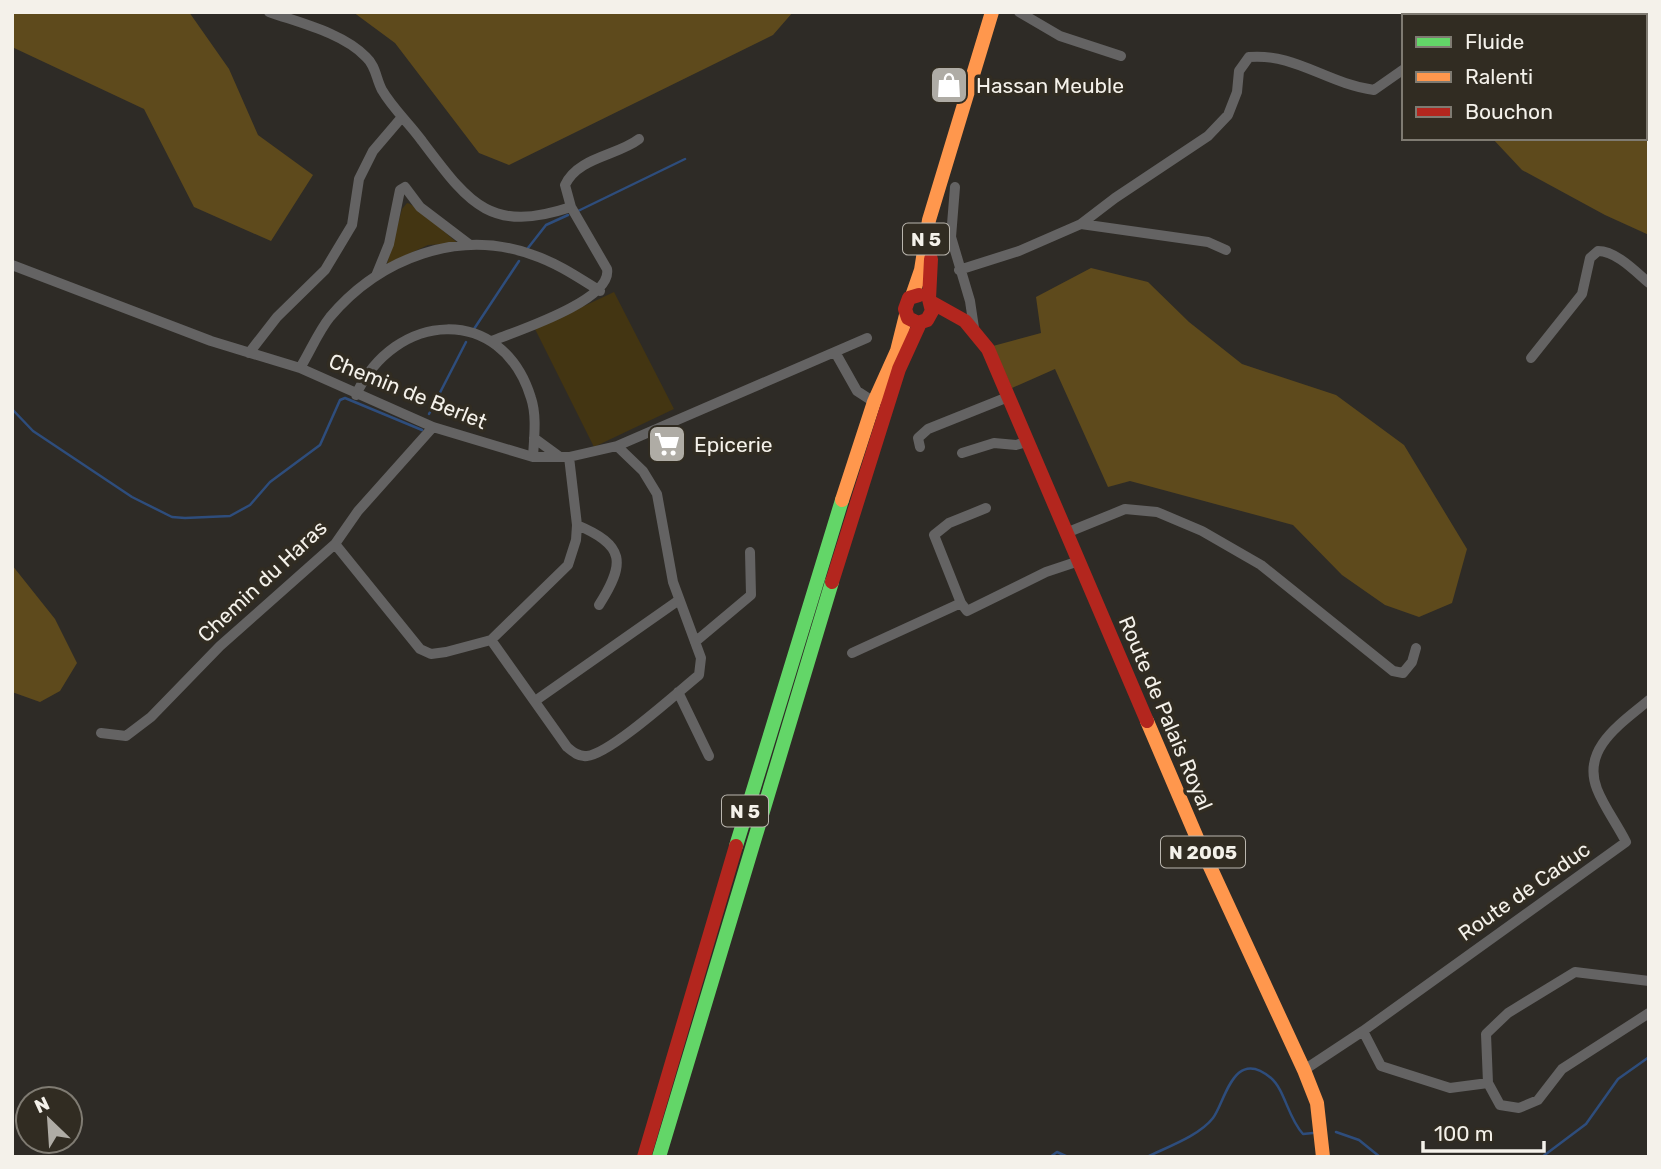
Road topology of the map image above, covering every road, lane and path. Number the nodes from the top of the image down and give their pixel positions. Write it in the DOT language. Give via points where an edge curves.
graph roads {
  1 [pos="269,12"];
  2 [pos="992,12"];
  3 [pos="1019,12"];
  4 [pos="1121,56"];
  5 [pos="1402,70"];
  6 [pos="402,117"];
  7 [pos="639,139"];
  8 [pos="948,184"];
  9 [pos="571,207"];
  10 [pos="1081,224"];
  11 [pos="470,245"];
  12 [pos="1226,250"];
  13 [pos="12,265"];
  14 [pos="959,270"];
  15 [pos="376,277"];
  16 [pos="1649,283"];
  17 [pos="600,291"];
  18 [pos="912,296"];
  19 [pos="930,300"];
  20 [pos="906,315"];
  21 [pos="925,320"];
  22 [pos="974,328"];
  23 [pos="867,338"];
  24 [pos="492,341"];
  25 [pos="835,352"];
  26 [pos="249,353"];
  27 [pos="1531,359"];
  28 [pos="300,368"];
  29 [pos="898,373"];
  30 [pos="356,395"];
  31 [pos="1008,397"];
  32 [pos="874,402"];
  33 [pos="433,427"];
  34 [pos="534,438"];
  35 [pos="1027,442"];
  36 [pos="617,446"];
  37 [pos="920,447"];
  38 [pos="962,453"];
  39 [pos="533,457"];
  40 [pos="564,457"];
  41 [pos="986,508"];
  42 [pos="577,525"];
  43 [pos="1066,533"];
  44 [pos="335,544"];
  45 [pos="750,552"];
  46 [pos="1079,561"];
  47 [pos="679,600"];
  48 [pos="599,605"];
  49 [pos="964,607"];
  50 [pos="491,640"];
  51 [pos="695,642"];
  52 [pos="1416,648"];
  53 [pos="852,653"];
  54 [pos="678,692"];
  55 [pos="535,701"];
  56 [pos="1649,701"];
  57 [pos="101,733"];
  58 [pos="709,756"];
  59 [pos="1649,981"];
  60 [pos="1649,1013"];
  61 [pos="1363,1031"];
  62 [pos="1304,1070"];
  63 [pos="1488,1083"];
  64 [pos="644,1157"];
  65 [pos="659,1157"];
  66 [pos="1323,1157"];
  1 -- 6 [label="street" via="357,49 373,65 382,90"];
  2 -- 8 [label="main road, N 5"];
  3 -- 4 [label="street" via="1059,36"];
  5 -- 10 [label="street" via="1374,90 1347,86 1272,55 1249,57 1239,71 1228,115 1208,136"];
  6 -- 9 [label="street" via="457,188 478,204 518,219 539,218"];
  6 -- 26 [label="street" via="373,151 359,179 352,225 325,270 277,317"];
  7 -- 9 [label="street" via="572,175 565,185"];
  8 -- 14 [label="street" via="951,237"];
  8 -- 18 [label="main road, N 5" via="929,220"];
  8 -- 19 [label="main road, N 5" via="929,272"];
  9 -- 17 [label="street" via="607,269"];
  10 -- 12 [label="street" via="1208,242"];
  10 -- 14 [label="street"];
  11 -- 15 [label="street" via="420,253"];
  11 -- 15 [label="street" via="421,207 405,187 400,190 393,232"];
  11 -- 17 [label="street" via="534,255"];
  13 -- 26 [label="street, Chemin de Berlet"];
  14 -- 22 [label="street"];
  15 -- 28 [label="street" via="329,319"];
  16 -- 27 [label="street" via="1630,266 1598,251 1590,258 1582,295"];
  17 -- 24 [label="street"];
  18 -- 19 [label="main road"];
  18 -- 20 [label="main road, N 5" via="905,305"];
  19 -- 21 [label="main road, N 5"];
  19 -- 22 [label="main road, Route de Palais Royal / N 2005"];
  20 -- 21 [label="main road" via="912,321"];
  20 -- 32 [label="main road, N 5" via="897,351"];
  21 -- 22 [label="main road" via="954,319"];
  21 -- 29 [label="main road, N 5"];
  22 -- 31 [label="main road, Route de Palais Royal / N 2005"];
  23 -- 25 [label="street, Chemin de Berlet"];
  24 -- 30 [label="street" via="455,328 421,332 376,362"];
  24 -- 34 [label="street" via="527,385 535,416"];
  25 -- 32 [label="street" via="857,391"];
  25 -- 36 [label="street, Chemin de Berlet"];
  26 -- 28 [label="street, Chemin de Berlet"];
  28 -- 30 [label="street, Chemin de Berlet"];
  29 -- 32 [label="main road" via="884,400"];
  29 -- 65 [label="main road, N 5"];
  30 -- 33 [label="street, Chemin de Berlet"];
  31 -- 35 [label="main road, Route de Palais Royal / N 2005"];
  31 -- 37 [label="street" via="928,429 918,438"];
  32 -- 64 [label="main road, N 5" via="800,629"];
  33 -- 39 [label="street, Chemin de Berlet"];
  33 -- 44 [label="street, Chemin du Haras" via="358,511"];
  34 -- 39 [label="street"];
  34 -- 40 [label="street"];
  35 -- 38 [label="street" via="994,443"];
  35 -- 43 [label="main road, Route de Palais Royal / N 2005"];
  36 -- 40 [label="street, Chemin de Berlet"];
  36 -- 47 [label="street" via="643,471 657,494"];
  39 -- 40 [label="street, Chemin de Berlet"];
  40 -- 42 [label="street"];
  41 -- 49 [label="street" via="949,523 934,535"];
  42 -- 48 [label="street" via="602,536 617,561 616,579"];
  42 -- 50 [label="street" via="568,565"];
  43 -- 46 [label="main road, Route de Palais Royal / N 2005"];
  43 -- 52 [label="street" via="1125,509 1157,512 1223,541 1261,565 1393,671 1408,670"];
  44 -- 50 [label="street" via="420,649 431,654"];
  44 -- 57 [label="street, Chemin du Haras" via="220,646 151,717 126,736"];
  45 -- 51 [label="street" via="751,595"];
  46 -- 49 [label="street"];
  46 -- 62 [label="main road, Route de Palais Royal / N 2005" via="1200,845"];
  47 -- 51 [label="street"];
  47 -- 55 [label="street"];
  49 -- 53 [label="street"];
  50 -- 55 [label="street"];
  51 -- 54 [label="street" via="701,658 699,675"];
  54 -- 55 [label="street" via="621,738 590,756 567,747"];
  54 -- 58 [label="street"];
  56 -- 61 [label="street, Route de Caduc" via="1607,735 1597,752 1597,788 1626,842"];
  59 -- 63 [label="street" via="1575,972 1508,1013 1486,1034"];
  60 -- 63 [label="street" via="1562,1069 1538,1100 1519,1108 1500,1105"];
  61 -- 62 [label="street, Route de Caduc"];
  61 -- 63 [label="street" via="1381,1066 1450,1088"];
  62 -- 66 [label="main road, Route de Palais Royal / N 2005" via="1317,1102"];
}
